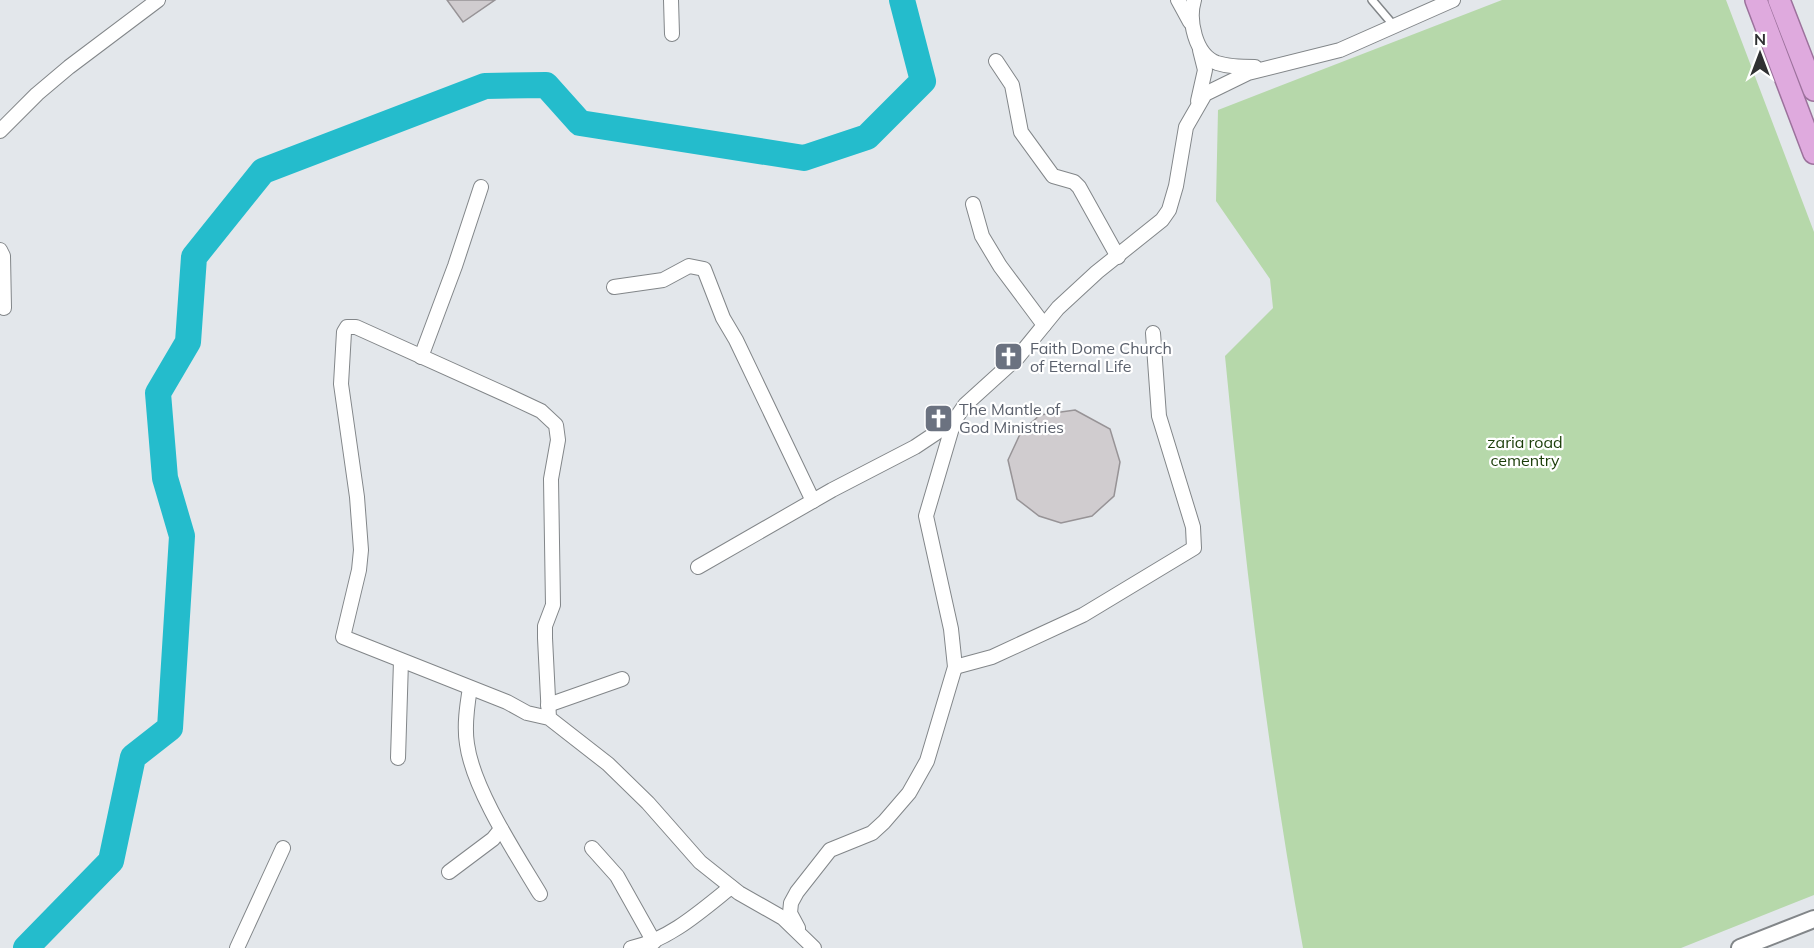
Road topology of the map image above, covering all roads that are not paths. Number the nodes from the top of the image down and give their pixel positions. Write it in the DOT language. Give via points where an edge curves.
graph roads {
  1 [pos="158,0"];
  2 [pos="671,0"];
  3 [pos="1178,0"];
  4 [pos="1194,0"];
  5 [pos="1371,0"];
  6 [pos="1453,0"];
  7 [pos="1756,0"];
  8 [pos="1779,0"];
  9 [pos="1191,23"];
  10 [pos="1395,27"];
  11 [pos="672,34"];
  12 [pos="1199,45"];
  13 [pos="996,61"];
  14 [pos="1272,67"];
  15 [pos="1814,90"];
  16 [pos="1192,112"];
  17 [pos="0,131"];
  18 [pos="1814,153"];
  19 [pos="481,187"];
  20 [pos="973,204"];
  21 [pos="0,250"];
  22 [pos="1118,257"];
  23 [pos="614,287"];
  24 [pos="4,308"];
  25 [pos="1044,325"];
  26 [pos="1154,333"];
  27 [pos="421,357"];
  28 [pos="954,421"];
  29 [pos="813,501"];
  30 [pos="698,567"];
  31 [pos="401,661"];
  32 [pos="955,667"];
  33 [pos="622,679"];
  34 [pos="470,688"];
  35 [pos="548,712"];
  36 [pos="398,758"];
  37 [pos="501,829"];
  38 [pos="282,848"];
  39 [pos="592,848"];
  40 [pos="449,872"];
  41 [pos="731,887"];
  42 [pos="540,894"];
  43 [pos="1814,919"];
  44 [pos="801,935"];
  45 [pos="654,942"];
  46 [pos="237,948"];
  47 [pos="631,948"];
  48 [pos="814,948"];
  49 [pos="1740,948"];
  1 -- 17 [label="street" via="69,67"];
  2 -- 11 [label="street"];
  3 -- 9 [label="street"];
  4 -- 9 [label="street"];
  5 -- 10 [label="lane"];
  6 -- 10 [label="street"];
  7 -- 18 [label="highway"];
  8 -- 15 [label="highway"];
  9 -- 12 [label="street"];
  10 -- 14 [label="street" via="1340,50"];
  12 -- 14 [label="street" via="1215,62"];
  12 -- 16 [label="street" via="1206,70 1202,93"];
  13 -- 22 [label="street" via="1012,85 1021,132 1053,176 1079,187"];
  14 -- 16 [label="street" via="1248,73 1205,94"];
  16 -- 22 [label="street" via="1169,210"];
  19 -- 27 [label="street"];
  20 -- 25 [label="street" via="982,236"];
  21 -- 24 [label="street"];
  22 -- 25 [label="street" via="1089,279"];
  23 -- 29 [label="street" via="663,280 689,266 704,269 723,318"];
  25 -- 28 [label="street"];
  26 -- 32 [label="street" via="1159,416 1193,527 1194,548 1083,615 992,657"];
  27 -- 31 [label="street" via="356,327 347,327 344,332 341,384 361,550 343,637"];
  27 -- 35 [label="street" via="541,411 556,425 558,440 551,479 553,605 544,638"];
  28 -- 29 [label="street" via="915,447"];
  28 -- 32 [label="street" via="926,516 951,629"];
  29 -- 30 [label="street"];
  31 -- 34 [label="street"];
  31 -- 36 [label="street"];
  32 -- 44 [label="street" via="927,761 909,793 872,833 830,850 797,892 790,912"];
  33 -- 35 [label="street"];
  34 -- 35 [label="street" via="527,713"];
  34 -- 37 [label="street" via="468,752"];
  35 -- 41 [label="street" via="648,802 700,862"];
  37 -- 40 [label="street"];
  37 -- 42 [label="street"];
  38 -- 46 [label="street"];
  39 -- 45 [label="street" via="617,876"];
  41 -- 44 [label="street" via="783,918"];
  41 -- 45 [label="street"];
  43 -- 49 [label="street"];
  44 -- 48 [label="street"];
  45 -- 47 [label="street"];
}
